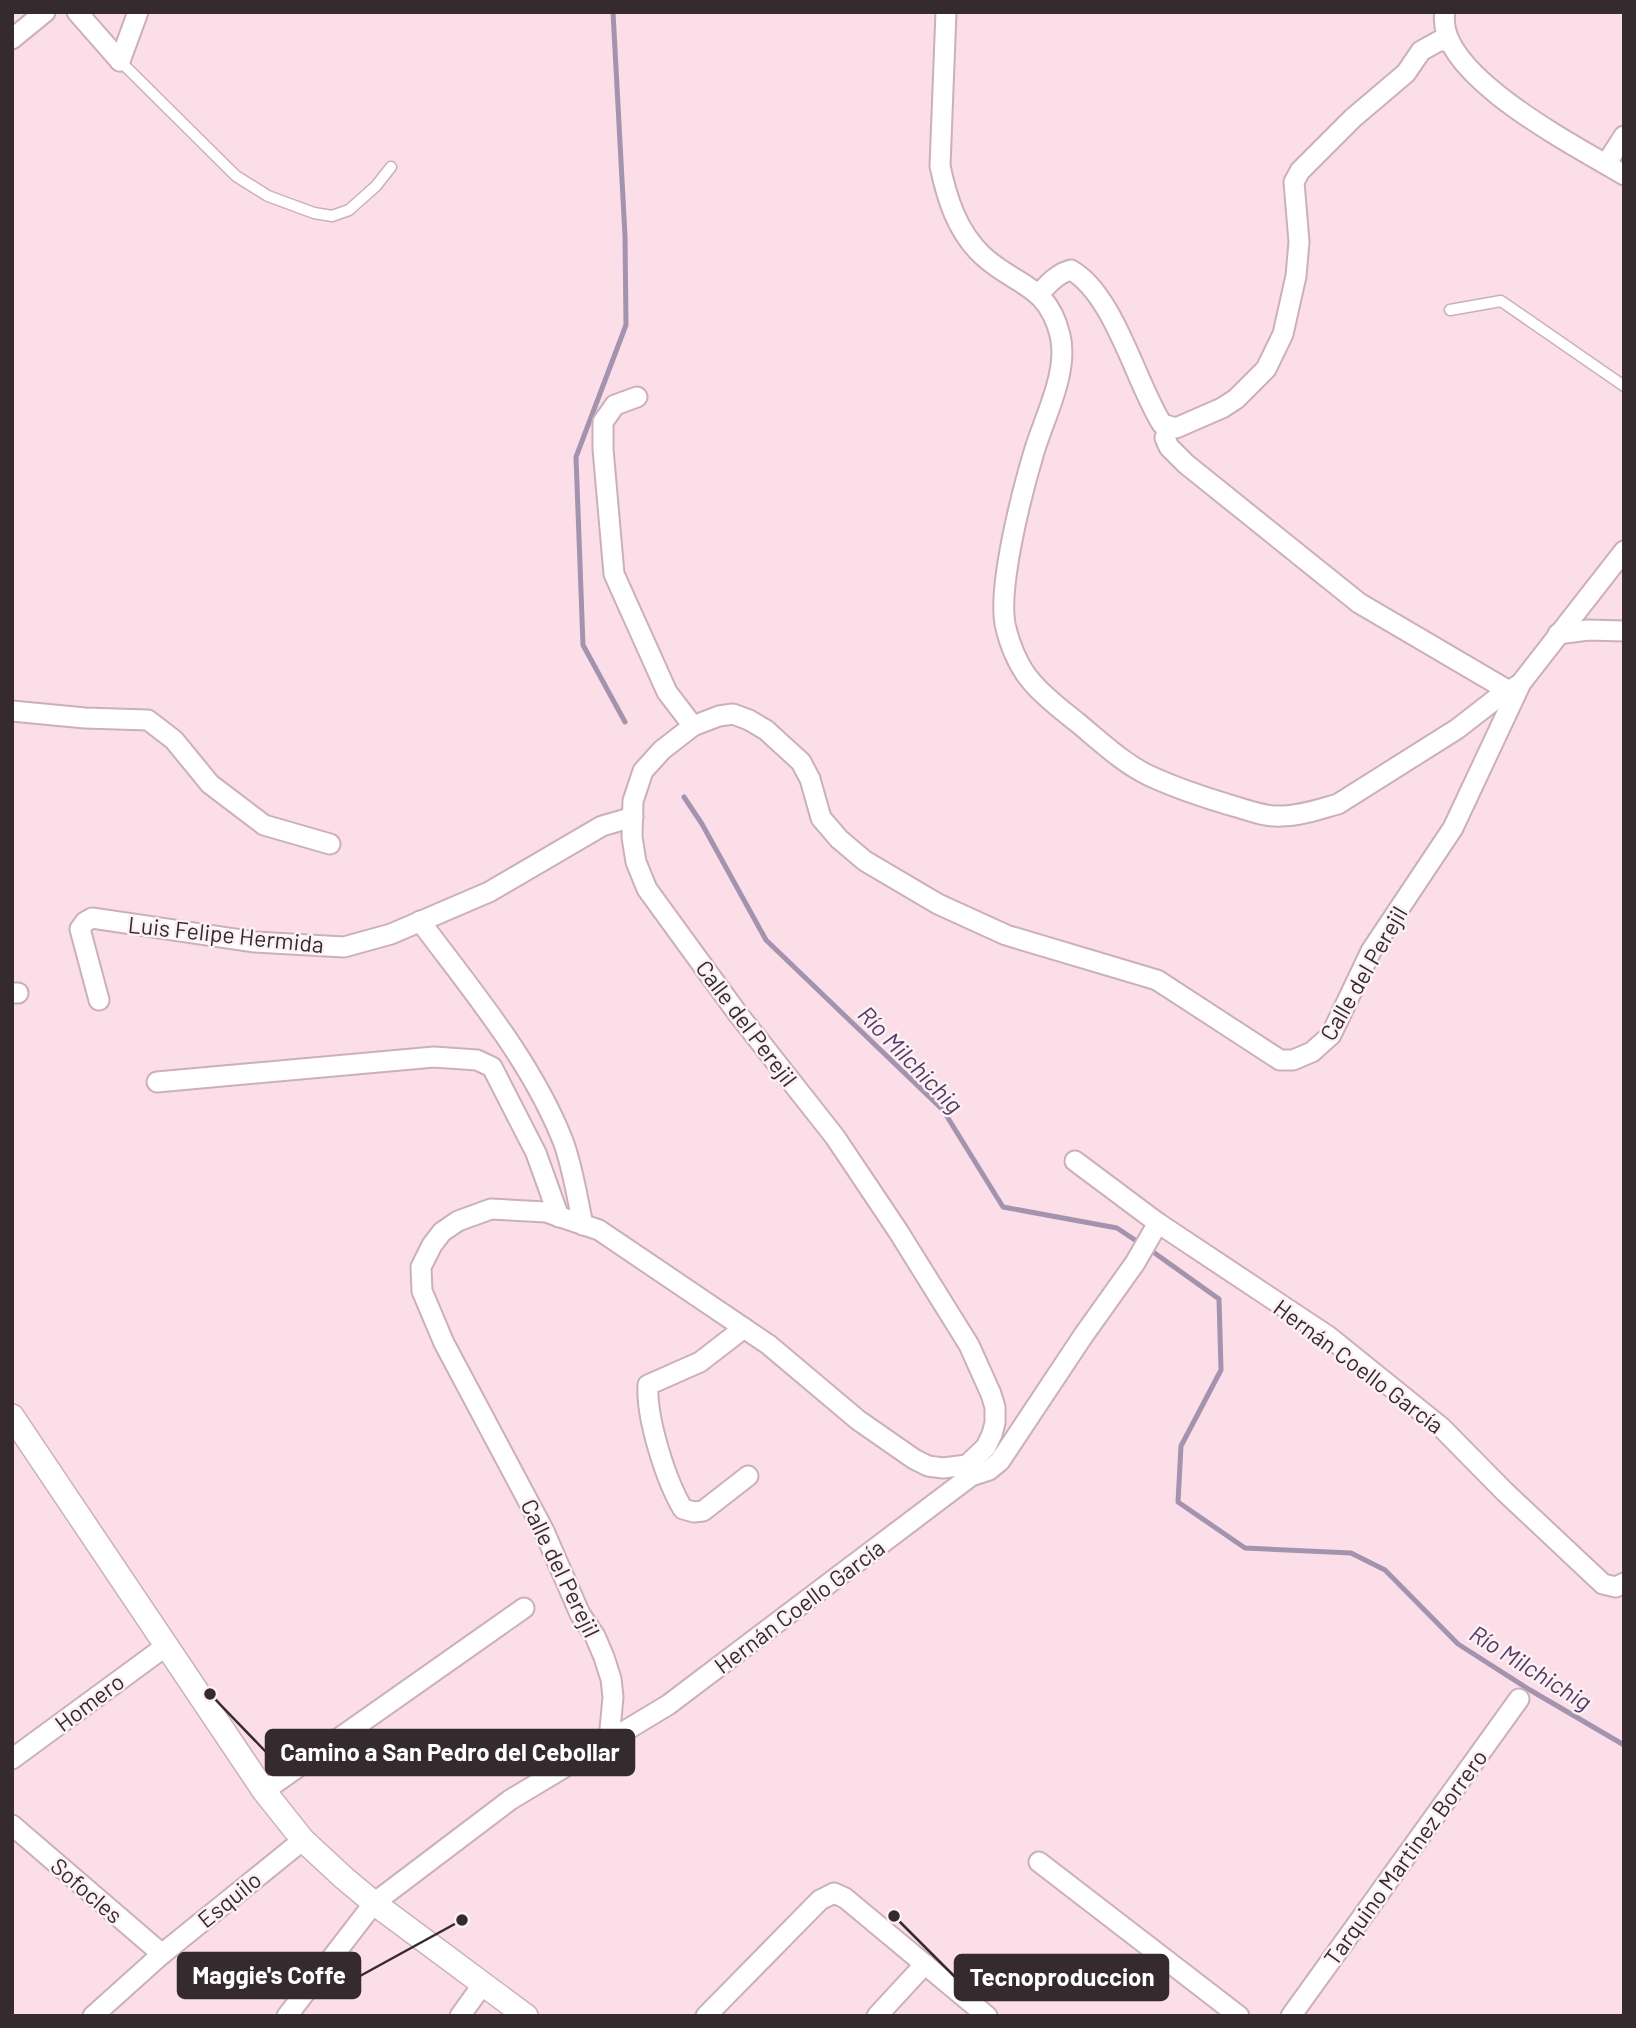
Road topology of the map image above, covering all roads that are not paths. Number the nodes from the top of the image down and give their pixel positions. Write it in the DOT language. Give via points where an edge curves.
graph roads {
  1 [pos="46,12"];
  2 [pos="77,12"];
  3 [pos="138,12"];
  4 [pos="946,12"];
  5 [pos="1444,12"];
  6 [pos="12,39"];
  7 [pos="1447,41"];
  8 [pos="120,61"];
  9 [pos="1624,136"];
  10 [pos="1606,164"];
  11 [pos="391,167"];
  12 [pos="1624,175"];
  13 [pos="1039,294"];
  14 [pos="1450,310"];
  15 [pos="1624,386"];
  16 [pos="637,397"];
  17 [pos="1168,428"];
  18 [pos="1624,551"];
  19 [pos="1624,631"];
  20 [pos="1559,634"];
  21 [pos="1515,687"];
  22 [pos="12,711"];
  23 [pos="693,726"];
  24 [pos="633,817"];
  25 [pos="330,844"];
  26 [pos="420,921"];
  27 [pos="99,1000"];
  28 [pos="157,1082"];
  29 [pos="1075,1161"];
  30 [pos="559,1217"];
  31 [pos="583,1225"];
  32 [pos="1153,1229"];
  33 [pos="744,1328"];
  34 [pos="12,1416"];
  35 [pos="969,1471"];
  36 [pos="748,1476"];
  37 [pos="1624,1583"];
  38 [pos="524,1608"];
  39 [pos="166,1646"];
  40 [pos="1519,1699"];
  41 [pos="609,1740"];
  42 [pos="12,1759"];
  43 [pos="264,1791"];
  44 [pos="12,1825"];
  45 [pos="303,1840"];
  46 [pos="1039,1862"];
  47 [pos="374,1903"];
  48 [pos="162,1954"];
  49 [pos="925,1964"];
  50 [pos="482,1984"];
  51 [pos="93,2016"];
  52 [pos="287,2016"];
  53 [pos="460,2016"];
  54 [pos="526,2016"];
  55 [pos="706,2016"];
  56 [pos="877,2016"];
  57 [pos="987,2016"];
  58 [pos="1239,2016"];
  59 [pos="1291,2016"];
  1 -- 6 [label="street"];
  2 -- 8 [label="street"];
  3 -- 8 [label="street"];
  4 -- 13 [label="street" via="940,166 946,190 958,224 970,241 1001,270"];
  5 -- 7 [label="street"];
  7 -- 10 [label="street" via="1467,68 1519,112"];
  7 -- 17 [label="street" via="1421,51 1406,73 1300,171 1294,182 1296,276 1283,334 1266,369 1227,405"];
  8 -- 11 [label="lane" via="236,176 268,196 332,216 349,210"];
  9 -- 10 [label="street"];
  10 -- 12 [label="street"];
  13 -- 17 [label="street" via="1071,270 1096,293 1150,404"];
  13 -- 21 [label="street" via="1052,309 1061,338 1060,376 1033,453 1017,521 1004,590 1005,623 1015,655 1030,680 1052,702 1138,771 1185,792 1280,816 1338,804"];
  14 -- 15 [label="lane" via="1501,301"];
  16 -- 23 [label="street" via="615,405 603,422 614,573 667,692"];
  17 -- 21 [label="street" via="1168,447 1186,464 1359,603"];
  18 -- 20 [label="street, Calle del Perejil"];
  19 -- 20 [label="street"];
  20 -- 21 [label="street, Calle del Perejil"];
  21 -- 23 [label="street, Calle del Perejil" via="1453,828 1371,951 1331,1035 1312,1052 1286,1061 1157,980 1006,935 938,904 866,861 839,838 821,818 801,762 766,730 733,714"];
  22 -- 25 [label="street" via="148,720 174,740 210,784 264,825"];
  23 -- 24 [label="street, Calle del Perejil" via="643,771"];
  24 -- 26 [label="street, Luis Felipe Hermida" via="602,825 489,892"];
  24 -- 35 [label="street, Calle del Perejil" via="636,862 647,889 835,1137 968,1345 995,1407 995,1423 986,1447"];
  26 -- 27 [label="street, Luis Felipe Hermida" via="344,947 255,942 92,918 80,929"];
  26 -- 31 [label="street" via="524,1063 563,1141"];
  28 -- 30 [label="street" via="433,1057 477,1060 492,1067 502,1084 536,1153"];
  29 -- 32 [label="street, Hernán Coello García"];
  30 -- 31 [label="street, Calle del Perejil"];
  30 -- 41 [label="street, Calle del Perejil" via="492,1209 458,1222 432,1245 421,1267 422,1291 604,1657 613,1697"];
  31 -- 33 [label="street, Calle del Perejil" via="599,1230"];
  32 -- 35 [label="street, Hernán Coello García" via="1135,1263 1000,1461 989,1470"];
  32 -- 37 [label="street, Hernán Coello García" via="1328,1336 1442,1428 1603,1584 1616,1587"];
  33 -- 35 [label="street, Calle del Perejil" via="914,1460"];
  33 -- 36 [label="street" via="700,1362 648,1385 647,1403 671,1490 683,1509 704,1511"];
  34 -- 39 [label="street"];
  35 -- 41 [label="street, Hernán Coello García" via="668,1705"];
  38 -- 43 [label="street"];
  39 -- 42 [label="street, Homero"];
  39 -- 43 [label="street"];
  40 -- 59 [label="street, Tarquino Martinez Borrero"];
  41 -- 47 [label="street, Hernán Coello García" via="510,1800"];
  43 -- 45 [label="street"];
  44 -- 48 [label="street, Sofocles"];
  45 -- 47 [label="street"];
  45 -- 48 [label="street, Esquilo"];
  46 -- 58 [label="street"];
  47 -- 50 [label="street"];
  47 -- 52 [label="street, Hernán Coello García"];
  48 -- 51 [label="street, Esquilo"];
  49 -- 55 [label="street" via="845,1898 834,1894 820,1900"];
  49 -- 56 [label="street"];
  49 -- 57 [label="street"];
  50 -- 53 [label="street"];
  50 -- 54 [label="street"];
}
